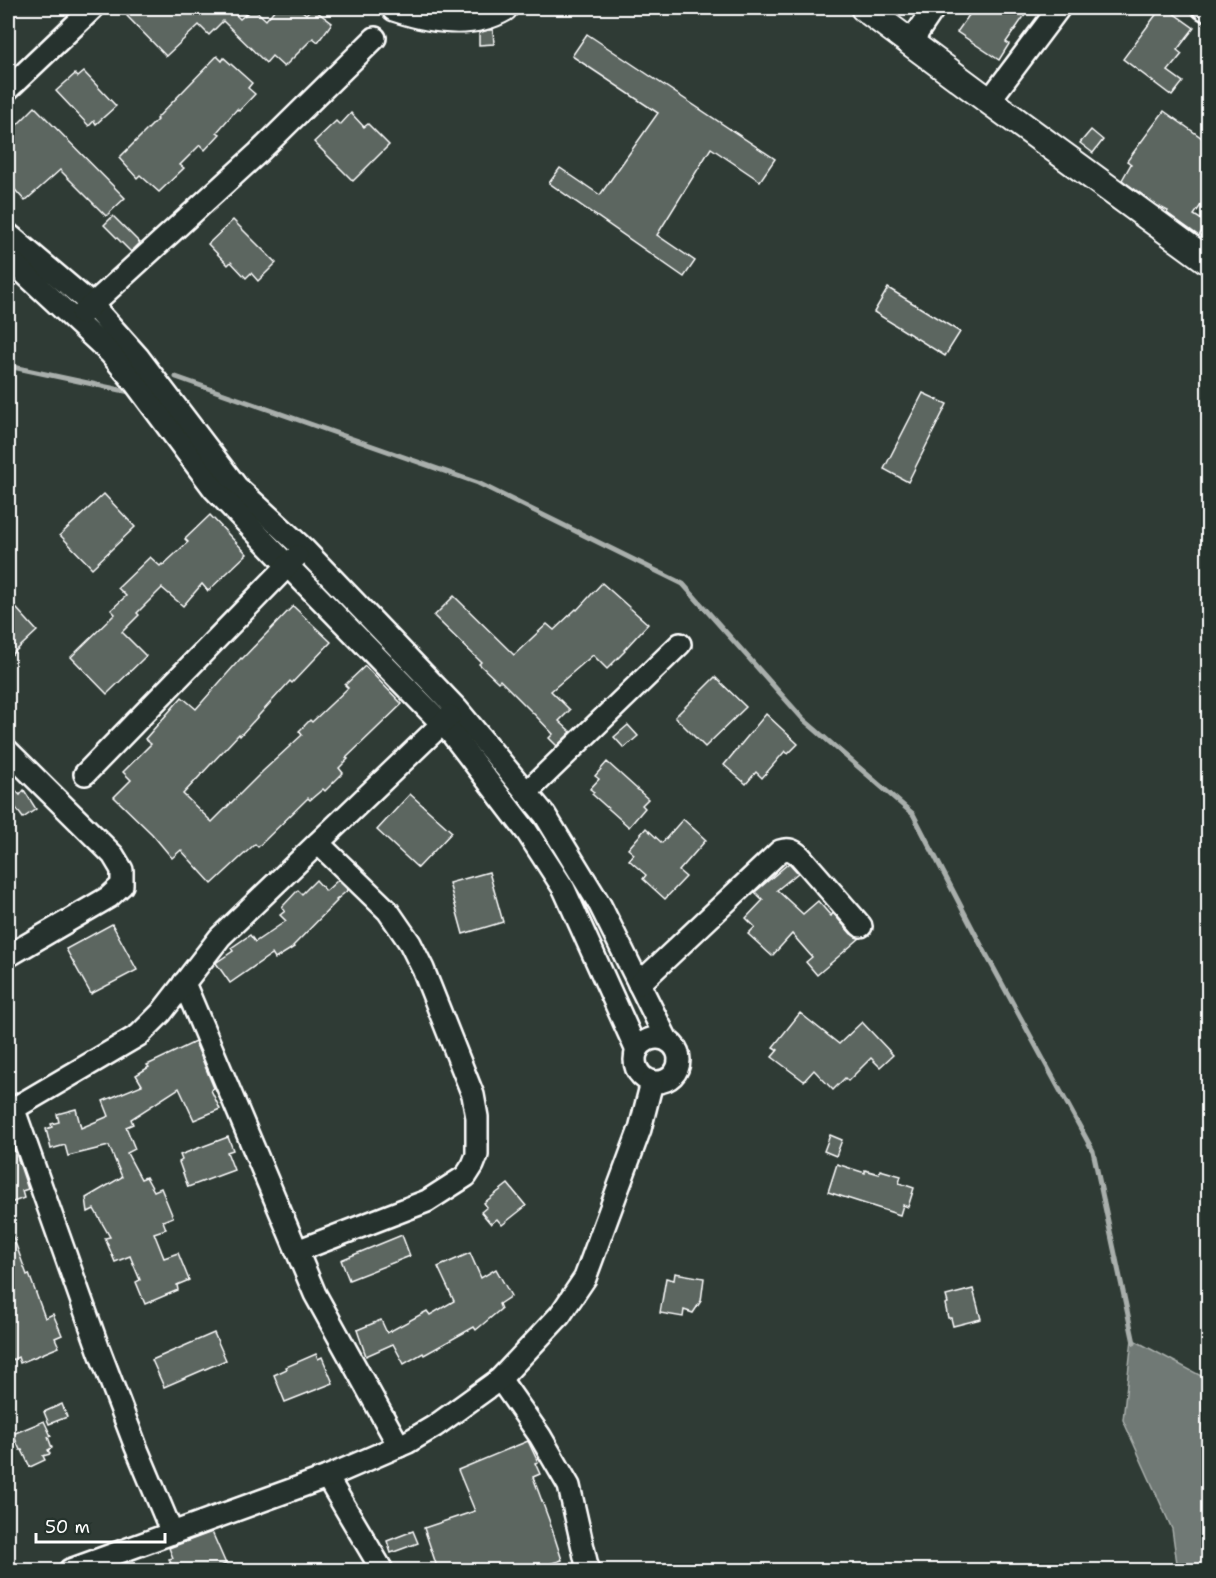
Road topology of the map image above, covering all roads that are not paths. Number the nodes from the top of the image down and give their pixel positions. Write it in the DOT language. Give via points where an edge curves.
graph roads {
  1 [pos="93,8"];
  2 [pos="395,8"];
  3 [pos="504,8"];
  4 [pos="864,8"];
  5 [pos="934,8"];
  6 [pos="1059,8"];
  7 [pos="1203,8"];
  8 [pos="1209,11"];
  9 [pos="375,38"];
  10 [pos="911,42"];
  11 [pos="8,90"];
  12 [pos="989,101"];
  13 [pos="8,234"];
  14 [pos="8,258"];
  15 [pos="1209,261"];
  16 [pos="92,305"];
  17 [pos="75,321"];
  18 [pos="304,549"];
  19 [pos="288,566"];
  20 [pos="680,644"];
  21 [pos="457,709"];
  22 [pos="442,724"];
  23 [pos="8,751"];
  24 [pos="85,774"];
  25 [pos="526,793"];
  26 [pos="318,843"];
  27 [pos="861,926"];
  28 [pos="8,956"];
  29 [pos="184,983"];
  30 [pos="639,984"];
  31 [pos="667,1040"];
  32 [pos="638,1051"];
  33 [pos="652,1082"];
  34 [pos="11,1111"];
  35 [pos="297,1251"];
  36 [pos="500,1379"];
  37 [pos="399,1446"];
  38 [pos="327,1477"];
  39 [pos="172,1533"];
  40 [pos="70,1570"];
  41 [pos="382,1570"];
  42 [pos="588,1570"];
  1 -- 11 [label="street"];
  2 -- 3 [label="street" via="436,18 461,19 481,17"];
  4 -- 10 [label="street"];
  5 -- 10 [label="street"];
  6 -- 12 [label="street"];
  7 -- 8 [label="street"];
  9 -- 16 [label="street" via="258,153"];
  10 -- 12 [label="street"];
  12 -- 15 [label="street"];
  13 -- 16 [label="street"];
  14 -- 17 [label="street"];
  16 -- 17 [label="street"];
  16 -- 18 [label="street" via="139,358 237,487"];
  17 -- 19 [label="street" via="110,353 214,489"];
  18 -- 19 [label="street"];
  18 -- 21 [label="street"];
  19 -- 22 [label="street"];
  19 -- 24 [label="street"];
  20 -- 25 [label="street"];
  21 -- 22 [label="street"];
  21 -- 25 [label="street"];
  22 -- 26 [label="street"];
  22 -- 32 [label="street" via="527,832 564,889"];
  23 -- 28 [label="street" via="112,855 122,870 122,885 109,897"];
  25 -- 30 [label="street" via="545,815 600,905"];
  26 -- 29 [label="street" via="220,938"];
  26 -- 35 [label="street" via="388,911 410,943 473,1095 477,1155 466,1176 427,1201"];
  27 -- 30 [label="street" via="800,856 787,849 780,851"];
  29 -- 34 [label="street" via="139,1035"];
  29 -- 35 [label="street"];
  30 -- 31 [label="street"];
  31 -- 32 [label="street" via="654,1038 643,1043"];
  31 -- 33 [label="street" via="676,1049 676,1072 669,1079"];
  32 -- 33 [label="street" via="635,1065 641,1076"];
  33 -- 36 [label="street" via="640,1129 585,1278 560,1314"];
  34 -- 39 [label="street"];
  35 -- 37 [label="street" via="315,1293"];
  36 -- 37 [label="street" via="435,1426"];
  36 -- 42 [label="street" via="569,1486"];
  37 -- 38 [label="street"];
  38 -- 39 [label="street"];
  38 -- 41 [label="street"];
  39 -- 40 [label="street"];
}
